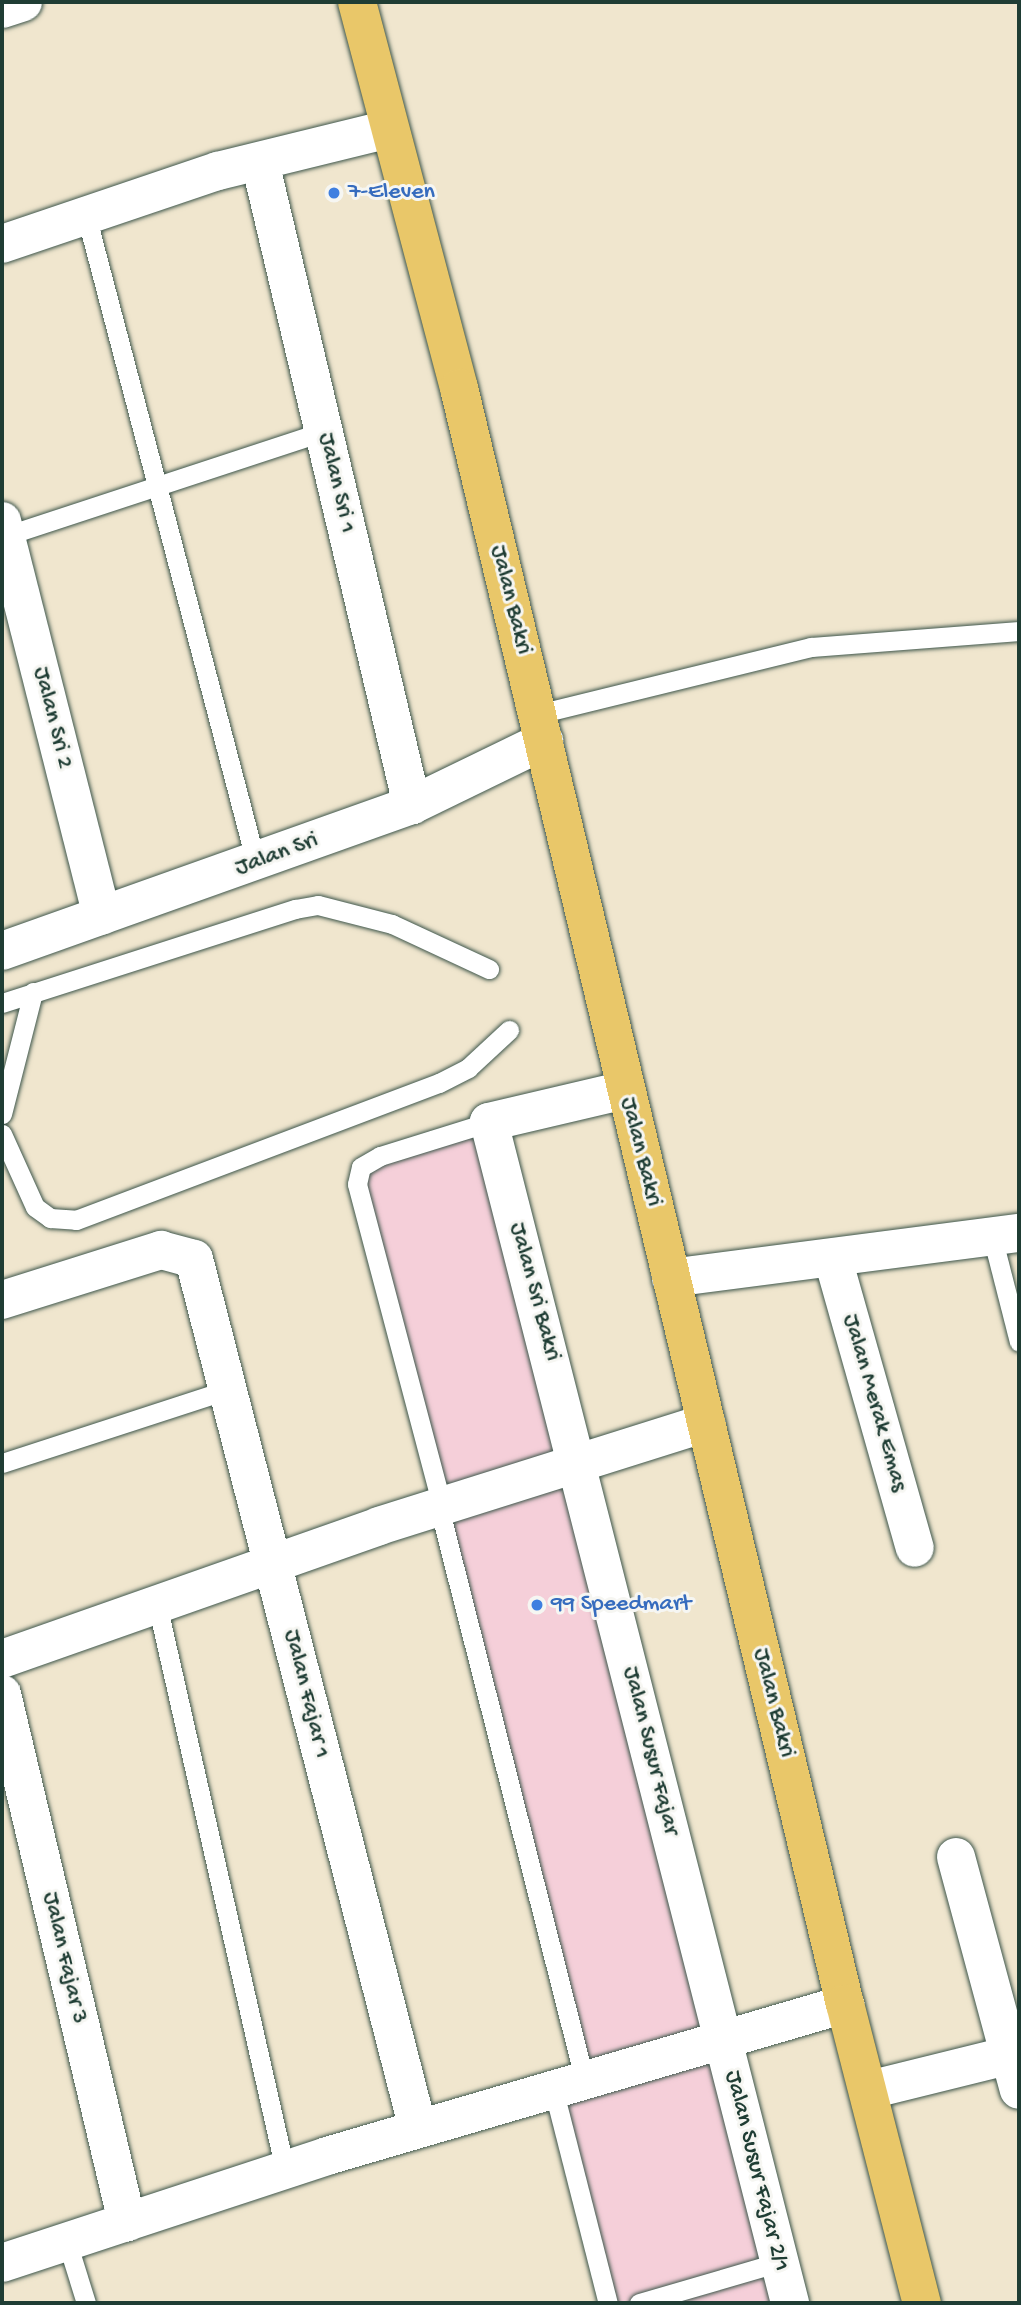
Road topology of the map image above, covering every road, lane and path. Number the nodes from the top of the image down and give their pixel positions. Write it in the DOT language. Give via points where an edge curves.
graph roads {
  1 [pos="23,2"];
  2 [pos="357,2"];
  3 [pos="2,9"];
  4 [pos="389,129"];
  5 [pos="260,162"];
  6 [pos="86,215"];
  7 [pos="2,243"];
  8 [pos="324,431"];
  9 [pos="154,487"];
  10 [pos="3,531"];
  11 [pos="1019,631"];
  12 [pos="541,727"];
  13 [pos="412,805"];
  14 [pos="256,863"];
  15 [pos="102,916"];
  16 [pos="2,951"];
  17 [pos="489,969"];
  18 [pos="33,992"];
  19 [pos="2,1003"];
  20 [pos="509,1030"];
  21 [pos="625,1090"];
  22 [pos="2,1114"];
  23 [pos="489,1122"];
  24 [pos="2,1134"];
  25 [pos="5,1157"];
  26 [pos="1006,1234"];
  27 [pos="833,1259"];
  28 [pos="671,1278"];
  29 [pos="2,1300"];
  30 [pos="1019,1342"];
  31 [pos="227,1390"];
  32 [pos="706,1423"];
  33 [pos="2,1462"];
  34 [pos="578,1463"];
  35 [pos="441,1507"];
  36 [pos="915,1548"];
  37 [pos="272,1564"];
  38 [pos="157,1604"];
  39 [pos="2,1659"];
  40 [pos="2,1694"];
  41 [pos="956,1857"];
  42 [pos="845,2004"];
  43 [pos="722,2038"];
  44 [pos="1016,2066"];
  45 [pos="568,2083"];
  46 [pos="869,2090"];
  47 [pos="418,2129"];
  48 [pos="285,2170"];
  49 [pos="127,2222"];
  50 [pos="67,2242"];
  51 [pos="4,2255"];
  52 [pos="780,2262"];
  53 [pos="86,2303"];
  54 [pos="608,2303"];
  55 [pos="639,2303"];
  56 [pos="790,2303"];
  57 [pos="922,2303"];
  1 -- 3 [label="street"];
  2 -- 4 [label="main road, Jalan Bakri"];
  4 -- 5 [label="street"];
  4 -- 12 [label="main road, Jalan Bakri" via="459,388"];
  5 -- 6 [label="street"];
  5 -- 8 [label="street, Jalan Sri 1"];
  6 -- 7 [label="street"];
  6 -- 9 [label="lane"];
  8 -- 9 [label="lane"];
  8 -- 13 [label="street, Jalan Sri 1"];
  9 -- 10 [label="lane"];
  9 -- 14 [label="lane"];
  10 -- 15 [label="street, Jalan Sri 2"];
  11 -- 12 [label="lane" via="811,647"];
  12 -- 13 [label="street, Jalan Sri"];
  12 -- 21 [label="main road, Jalan Bakri"];
  13 -- 14 [label="street, Jalan Sri"];
  14 -- 15 [label="street, Jalan Sri"];
  15 -- 16 [label="street, Jalan Sri"];
  17 -- 18 [label="lane" via="392,924 318,905"];
  18 -- 19 [label="lane"];
  18 -- 22 [label="lane"];
  20 -- 25 [label="lane" via="468,1068 439,1083 76,1220 50,1218 35,1206"];
  21 -- 23 [label="street"];
  21 -- 28 [label="main road, Jalan Bakri"];
  23 -- 34 [label="street, Jalan Sri Bakri"];
  23 -- 35 [label="lane" via="380,1156 361,1167 357,1184"];
  24 -- 25 [label="lane"];
  26 -- 27 [label="street"];
  26 -- 30 [label="lane"];
  27 -- 28 [label="street"];
  27 -- 36 [label="street, Jalan Merak Emas"];
  28 -- 32 [label="main road, Jalan Bakri"];
  29 -- 31 [label="street, Jalan Fajar 1" via="161,1250 194,1259"];
  31 -- 33 [label="lane"];
  31 -- 37 [label="street, Jalan Fajar 1"];
  32 -- 34 [label="street"];
  32 -- 42 [label="main road, Jalan Bakri"];
  34 -- 35 [label="street"];
  34 -- 43 [label="street, Jalan Susur Fajar"];
  35 -- 37 [label="street"];
  35 -- 45 [label="lane"];
  37 -- 38 [label="street"];
  37 -- 47 [label="street, Jalan Fajar 1"];
  38 -- 39 [label="street"];
  38 -- 48 [label="lane"];
  40 -- 49 [label="street, Jalan Fajar 3"];
  41 -- 44 [label="street"];
  42 -- 43 [label="street"];
  42 -- 46 [label="main road, Jalan Bakri"];
  43 -- 45 [label="street"];
  43 -- 52 [label="street, Jalan Susur Fajar 2/1"];
  44 -- 46 [label="street"];
  45 -- 47 [label="street"];
  45 -- 54 [label="lane"];
  46 -- 57 [label="main road, Jalan Bakri"];
  47 -- 48 [label="street"];
  48 -- 49 [label="street"];
  49 -- 50 [label="street"];
  50 -- 51 [label="street"];
  50 -- 53 [label="lane"];
  52 -- 55 [label="lane"];
  52 -- 56 [label="street, Jalan Susur Fajar 2/1"];
}
